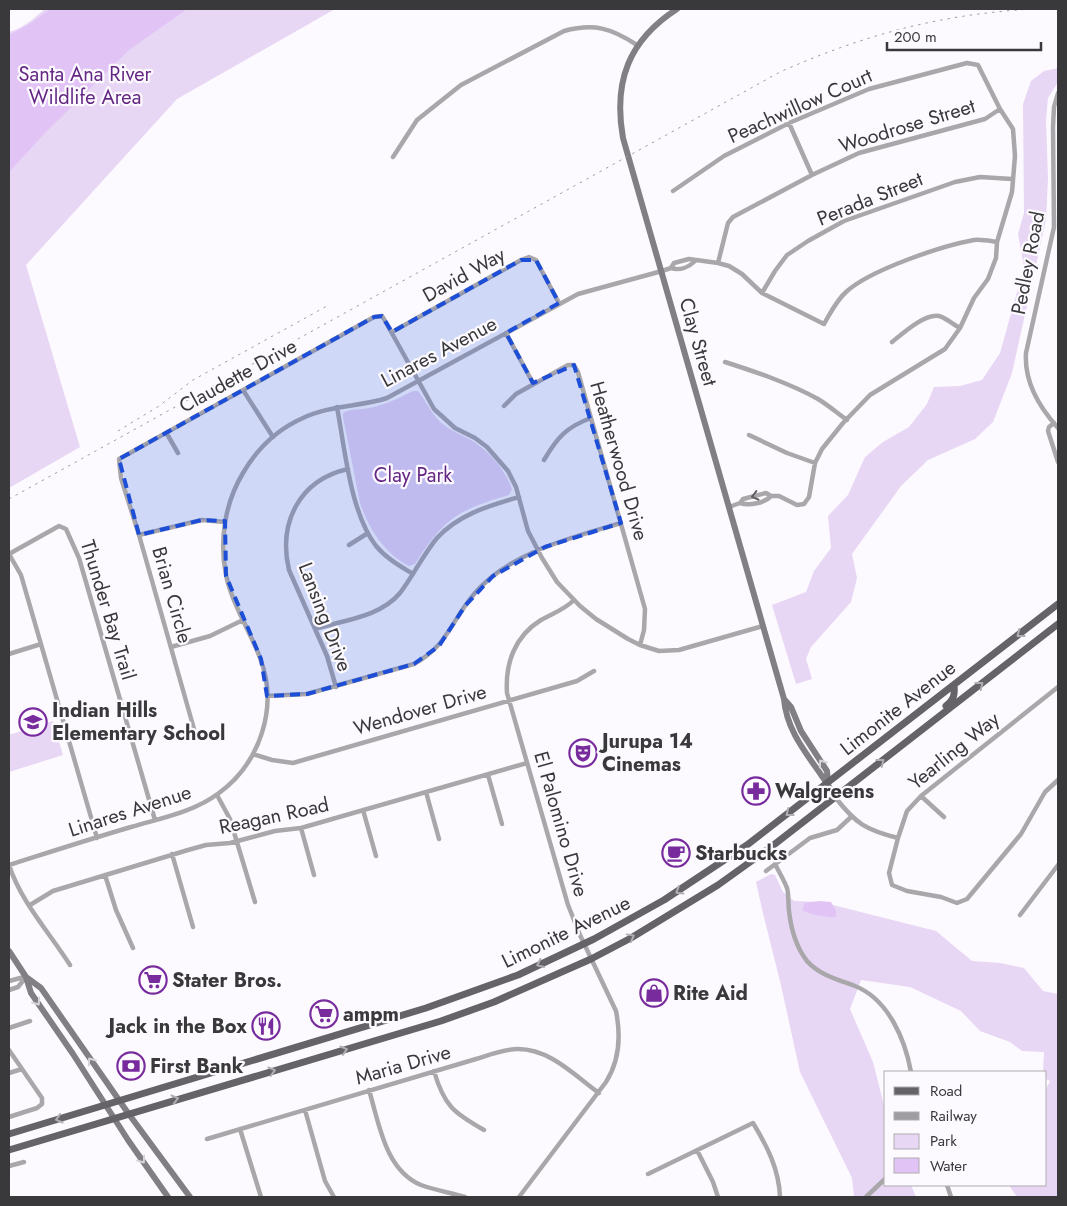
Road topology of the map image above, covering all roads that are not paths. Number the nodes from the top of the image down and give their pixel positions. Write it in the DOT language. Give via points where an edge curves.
graph roads {
  1 [pos="677,9"];
  2 [pos="637,45"];
  3 [pos="1058,94"];
  4 [pos="1000,109"];
  5 [pos="789,123"];
  6 [pos="393,158"];
  7 [pos="812,175"];
  8 [pos="1012,179"];
  9 [pos="673,191"];
  10 [pos="1056,227"];
  11 [pos="997,242"];
  12 [pos="718,263"];
  13 [pos="662,271"];
  14 [pos="762,293"];
  15 [pos="560,303"];
  16 [pos="960,328"];
  17 [pos="392,332"];
  18 [pos="506,333"];
  19 [pos="892,342"];
  20 [pos="725,362"];
  21 [pos="418,382"];
  22 [pos="533,384"];
  23 [pos="244,390"];
  24 [pos="504,406"];
  25 [pos="336,407"];
  26 [pos="591,418"];
  27 [pos="847,420"];
  28 [pos="1054,423"];
  29 [pos="1058,428"];
  30 [pos="167,434"];
  31 [pos="749,435"];
  32 [pos="273,436"];
  33 [pos="178,454"];
  34 [pos="544,460"];
  35 [pos="1058,462"];
  36 [pos="815,463"];
  37 [pos="348,469"];
  38 [pos="119,470"];
  39 [pos="519,497"];
  40 [pos="729,507"];
  41 [pos="224,522"];
  42 [pos="621,523"];
  43 [pos="368,533"];
  44 [pos="139,535"];
  45 [pos="349,545"];
  46 [pos="538,551"];
  47 [pos="9,554"];
  48 [pos="413,574"];
  49 [pos="574,600"];
  50 [pos="1058,604"];
  51 [pos="243,620"];
  52 [pos="1058,624"];
  53 [pos="763,626"];
  54 [pos="315,629"];
  55 [pos="40,644"];
  56 [pos="640,645"];
  57 [pos="171,647"];
  58 [pos="9,654"];
  59 [pos="594,671"];
  60 [pos="954,685"];
  61 [pos="336,687"];
  62 [pos="1058,687"];
  63 [pos="267,696"];
  64 [pos="509,700"];
  65 [pos="194,729"];
  66 [pos="900,747"];
  67 [pos="253,754"];
  68 [pos="527,763"];
  69 [pos="488,774"];
  70 [pos="1058,780"];
  71 [pos="828,783"];
  72 [pos="426,792"];
  73 [pos="217,795"];
  74 [pos="920,796"];
  75 [pos="835,797"];
  76 [pos="364,810"];
  77 [pos="852,817"];
  78 [pos="944,817"];
  79 [pos="155,820"];
  80 [pos="502,824"];
  81 [pos="301,828"];
  82 [pos="97,838"];
  83 [pos="898,838"];
  84 [pos="439,839"];
  85 [pos="237,842"];
  86 [pos="172,854"];
  87 [pos="376,856"];
  88 [pos="775,864"];
  89 [pos="9,865"];
  90 [pos="1058,865"];
  91 [pos="766,871"];
  92 [pos="105,875"];
  93 [pos="314,875"];
  94 [pos="255,902"];
  95 [pos="30,905"];
  96 [pos="1020,915"];
  97 [pos="192,928"];
  98 [pos="584,944"];
  99 [pos="133,948"];
  100 [pos="9,951"];
  101 [pos="591,959"];
  102 [pos="70,965"];
  103 [pos="26,977"];
  104 [pos="9,981"];
  105 [pos="9,990"];
  106 [pos="30,1021"];
  107 [pos="9,1028"];
  108 [pos="9,1050"];
  109 [pos="22,1069"];
  110 [pos="911,1071"];
  111 [pos="434,1072"];
  112 [pos="9,1073"];
  113 [pos="369,1090"];
  114 [pos="598,1092"];
  115 [pos="120,1100"];
  116 [pos="106,1104"];
  117 [pos="304,1110"];
  118 [pos="128,1113"];
  119 [pos="9,1117"];
  120 [pos="114,1118"];
  121 [pos="240,1129"];
  122 [pos="484,1130"];
  123 [pos="9,1134"];
  124 [pos="207,1139"];
  125 [pos="9,1150"];
  126 [pos="697,1150"];
  127 [pos="24,1162"];
  128 [pos="9,1166"];
  129 [pos="648,1174"];
  130 [pos="884,1180"];
  131 [pos="168,1197"];
  132 [pos="190,1197"];
  133 [pos="261,1197"];
  134 [pos="334,1197"];
  135 [pos="465,1197"];
  136 [pos="519,1197"];
  137 [pos="718,1197"];
  138 [pos="780,1197"];
  139 [pos="866,1197"];
  1 -- 2 [label="main road, Clay Street" via="664,17"];
  2 -- 6 [label="street" via="604,28 564,31 461,85 418,120"];
  2 -- 13 [label="main road, Clay Street" via="624,78 621,126"];
  3 -- 10 [label="street, Pedley Road" via="1053,127"];
  4 -- 5 [label="street, Peachwillow Court" via="978,65 967,63 869,89"];
  4 -- 7 [label="street, Woodrose Street" via="985,119 859,153"];
  4 -- 8 [label="street" via="1013,129 1015,156"];
  5 -- 7 [label="street"];
  5 -- 9 [label="street, Peachwillow Court" via="724,156"];
  7 -- 12 [label="street, Woodrose Street" via="733,218 728,223"];
  8 -- 11 [label="street" via="1012,192"];
  8 -- 14 [label="street, Perada Street" via="980,177 955,182 844,221 788,255"];
  10 -- 28 [label="street, Pedley Road" via="1025,367 1036,398"];
  11 -- 14 [label="street" via="976,240 932,251 881,272 845,292 824,324"];
  11 -- 16 [label="street" via="996,258 988,279 974,298"];
  12 -- 13 [label="street, Linares Avenue" via="689,259"];
  12 -- 14 [label="street" via="742,274"];
  13 -- 15 [label="street, Linares Avenue" via="588,290"];
  13 -- 40 [label="main road, Clay Street"];
  15 -- 17 [label="street, David Way" via="536,260 529,257"];
  15 -- 18 [label="street, Linares Avenue"];
  16 -- 19 [label="street" via="939,316 930,317 911,326"];
  16 -- 27 [label="street" via="945,349 870,395"];
  17 -- 21 [label="street"];
  17 -- 23 [label="street, Claudette Drive" via="382,316 374,317"];
  18 -- 21 [label="street, Linares Avenue"];
  18 -- 22 [label="street"];
  20 -- 27 [label="street" via="798,389"];
  21 -- 25 [label="street, Linares Avenue" via="377,401"];
  21 -- 39 [label="street" via="438,414 493,453 508,471"];
  22 -- 24 [label="street, Heatherwood Drive"];
  22 -- 26 [label="street, Heatherwood Drive" via="568,365 574,366"];
  23 -- 30 [label="street, Claudette Drive"];
  23 -- 32 [label="street"];
  25 -- 32 [label="street, Linares Avenue" via="303,418"];
  25 -- 37 [label="street"];
  26 -- 34 [label="street" via="560,436"];
  26 -- 42 [label="street, Heatherwood Drive"];
  27 -- 36 [label="street"];
  28 -- 29 [label="street, Pedley Road"];
  28 -- 35 [label="street" via="1048,431"];
  30 -- 33 [label="street"];
  30 -- 38 [label="street, Claudette Drive" via="119,459"];
  31 -- 36 [label="street"];
  32 -- 41 [label="street, Linares Avenue" via="238,481"];
  36 -- 40 [label="street" via="809,497 804,504 797,505 766,493 743,499"];
  37 -- 43 [label="street" via="357,509"];
  37 -- 54 [label="street, Lansing Drive" via="312,486 297,503 288,526 285,547 289,570"];
  38 -- 44 [label="street, Brian Circle"];
  39 -- 46 [label="street" via="528,531"];
  39 -- 48 [label="street" via="463,516 437,539"];
  40 -- 53 [label="main road, Clay Street"];
  41 -- 44 [label="street" via="202,520"];
  41 -- 51 [label="street, Linares Avenue" via="226,576"];
  42 -- 46 [label="street"];
  42 -- 56 [label="street, Heatherwood Drive" via="645,609"];
  43 -- 45 [label="street"];
  43 -- 48 [label="street" via="388,558"];
  44 -- 57 [label="street, Brian Circle"];
  46 -- 49 [label="street"];
  46 -- 61 [label="street" via="484,584 439,646 425,658"];
  47 -- 55 [label="street" via="20,575"];
  47 -- 79 [label="street, Thunder Bay Trail" via="52,529 59,526 66,529 79,558"];
  48 -- 54 [label="street" via="393,601 383,608"];
  49 -- 56 [label="street" via="596,619"];
  49 -- 64 [label="street, El Palomino Drive" via="541,620 518,642 507,672"];
  50 -- 60 [label="main road, Limonite Avenue, one-way"];
  51 -- 57 [label="street" via="210,636"];
  51 -- 63 [label="street, Linares Avenue" via="261,659"];
  66 -- 52 [label="main road, Limonite Avenue, one-way"];
  53 -- 56 [label="street" via="679,650 659,651"];
  53 -- 71 [label="main road, Clay Street" via="784,709 796,738"];
  54 -- 61 [label="street, Lansing Drive"];
  55 -- 58 [label="street"];
  55 -- 82 [label="street"];
  57 -- 65 [label="street, Brian Circle"];
  59 -- 64 [label="street, Wendover Drive" via="577,681"];
  60 -- 66 [label="main road" via="953,700 904,739"];
  60 -- 71 [label="main road, Limonite Avenue"];
  61 -- 63 [label="street" via="307,694"];
  62 -- 74 [label="street, Yearling Way"];
  63 -- 67 [label="street, Linares Avenue" via="264,727"];
  64 -- 67 [label="street, Wendover Drive" via="293,762"];
  64 -- 68 [label="street, El Palomino Drive"];
  75 -- 66 [label="main road, Limonite Avenue, one-way"];
  67 -- 73 [label="street, Linares Avenue" via="241,772"];
  68 -- 69 [label="street, Reagan Road"];
  68 -- 98 [label="street, El Palomino Drive" via="568,905"];
  69 -- 72 [label="street, Reagan Road"];
  69 -- 80 [label="street"];
  70 -- 83 [label="street, Yearling Way" via="1045,792 1021,834 967,899 957,902 892,886 889,873"];
  71 -- 75 [label="main road, Clay Street"];
  71 -- 98 [label="main road, Limonite Avenue, one-way" via="708,872"];
  72 -- 76 [label="street, Reagan Road"];
  72 -- 84 [label="street"];
  73 -- 79 [label="street, Linares Avenue" via="191,809"];
  73 -- 85 [label="street" via="230,819"];
  74 -- 78 [label="street"];
  74 -- 83 [label="street, Yearling Way" via="907,810"];
  75 -- 77 [label="street, Clay Street"];
  101 -- 75 [label="main road, Limonite Avenue, one-way" via="744,868"];
  76 -- 81 [label="street, Reagan Road"];
  76 -- 87 [label="street"];
  77 -- 83 [label="street, Clay Street" via="878,834"];
  77 -- 88 [label="street" via="837,830 810,838"];
  79 -- 82 [label="street, Linares Avenue"];
  81 -- 85 [label="street, Reagan Road" via="275,831"];
  81 -- 93 [label="street"];
  82 -- 89 [label="street, Linares Avenue"];
  85 -- 86 [label="street, Reagan Road" via="201,846"];
  85 -- 94 [label="street"];
  86 -- 92 [label="street, Reagan Road"];
  86 -- 97 [label="street"];
  88 -- 91 [label="street"];
  88 -- 110 [label="street" via="787,889 796,941 808,962 826,975 857,987 879,1001 899,1033"];
  89 -- 95 [label="street"];
  90 -- 96 [label="street"];
  92 -- 95 [label="street, Reagan Road" via="54,891"];
  92 -- 99 [label="street"];
  95 -- 102 [label="street"];
  98 -- 101 [label="street, El Palomino Drive"];
  98 -- 115 [label="main road, Limonite Avenue, one-way" via="518,975 449,1001"];
  100 -- 103 [label="main road"];
  101 -- 114 [label="street, El Palomino Drive" via="614,1004 619,1036 615,1064"];
  118 -- 101 [label="main road, Limonite Avenue, one-way" via="457,1015"];
  103 -- 104 [label="street"];
  103 -- 105 [label="street" via="18,987"];
  115 -- 103 [label="main road, one-way" via="41,988"];
  103 -- 116 [label="main road, one-way" via="31,993"];
  106 -- 107 [label="street"];
  108 -- 109 [label="street"];
  109 -- 112 [label="street"];
  109 -- 119 [label="street" via="42,1098 42,1104"];
  111 -- 113 [label="street, Maria Drive"];
  111 -- 114 [label="street, Maria Drive" via="508,1050 529,1050 554,1060"];
  111 -- 122 [label="street" via="441,1093 451,1108"];
  113 -- 117 [label="street, Maria Drive"];
  113 -- 135 [label="street" via="386,1147 399,1168 420,1184"];
  114 -- 136 [label="street, El Palomino Drive"];
  115 -- 116 [label="main road, Limonite Avenue"];
  115 -- 118 [label="main road"];
  116 -- 120 [label="main road"];
  116 -- 123 [label="main road, Limonite Avenue, one-way"];
  117 -- 121 [label="street, Maria Drive"];
  117 -- 134 [label="street" via="325,1180"];
  118 -- 120 [label="main road, Limonite Avenue"];
  118 -- 132 [label="main road"];
  120 -- 125 [label="main road, Limonite Avenue"];
  120 -- 131 [label="main road, one-way"];
  121 -- 124 [label="street, Maria Drive"];
  121 -- 133 [label="street"];
  126 -- 129 [label="street"];
  126 -- 137 [label="street"];
  126 -- 138 [label="street" via="753,1123 768,1149 780,1183"];
  127 -- 128 [label="street"];
  130 -- 139 [label="street"];
}
